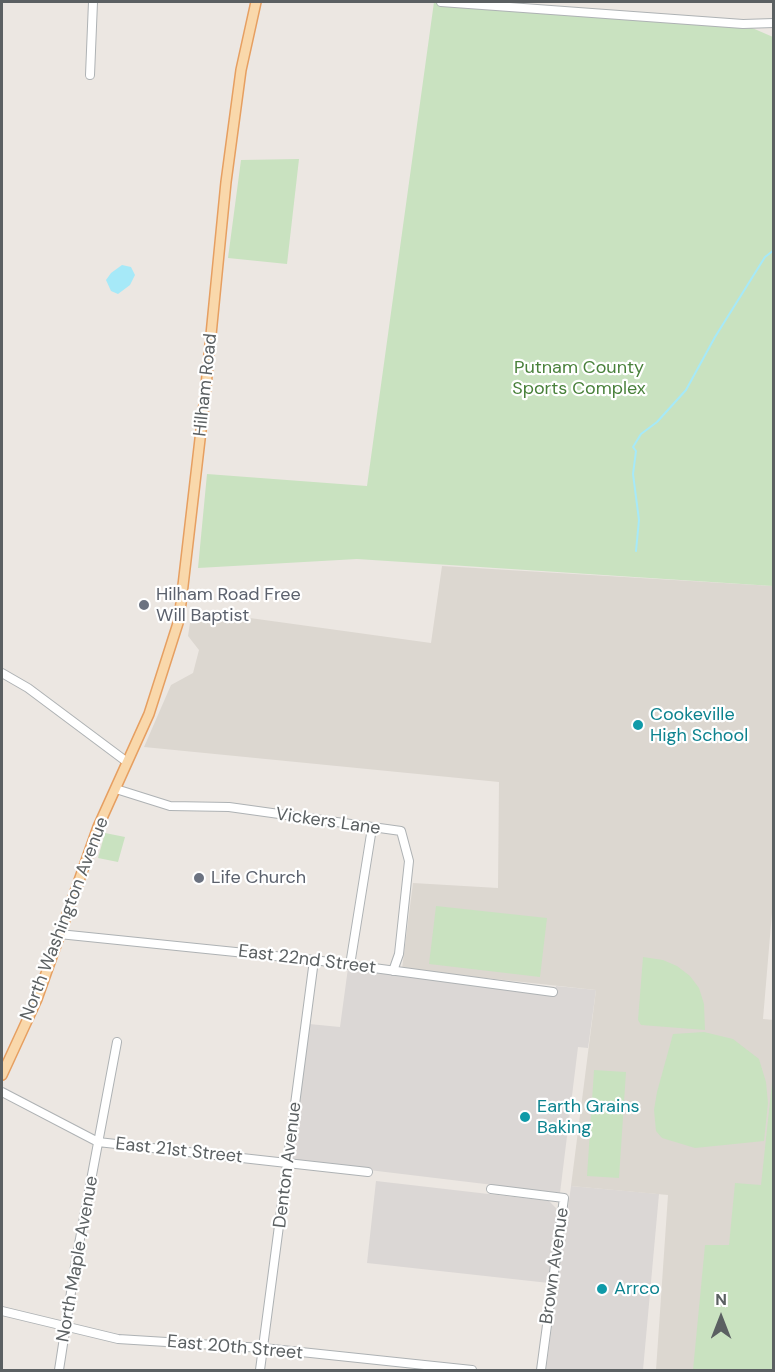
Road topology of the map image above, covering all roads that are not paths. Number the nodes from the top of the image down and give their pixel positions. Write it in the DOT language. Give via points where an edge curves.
graph roads {
  1 [pos="93,2"];
  2 [pos="256,2"];
  3 [pos="441,2"];
  4 [pos="774,23"];
  5 [pos="90,75"];
  6 [pos="2,673"];
  7 [pos="127,762"];
  8 [pos="116,789"];
  9 [pos="372,828"];
  10 [pos="59,934"];
  11 [pos="314,960"];
  12 [pos="350,965"];
  13 [pos="393,971"];
  14 [pos="553,992"];
  15 [pos="117,1042"];
  16 [pos="2,1075"];
  17 [pos="2,1092"];
  18 [pos="98,1142"];
  19 [pos="289,1163"];
  20 [pos="368,1172"];
  21 [pos="491,1189"];
  22 [pos="2,1311"];
  23 [pos="66,1328"];
  24 [pos="263,1348"];
  25 [pos="456,1370"];
  26 [pos="59,1371"];
  27 [pos="260,1371"];
  28 [pos="472,1371"];
  29 [pos="541,1371"];
  1 -- 5 [label="street"];
  2 -- 7 [label="main road, Hilham Road" via="241,70 226,182 179,620 149,714"];
  3 -- 4 [label="street"];
  6 -- 7 [label="street"];
  7 -- 8 [label="main road, North Washington Avenue"];
  8 -- 9 [label="street, Vickers Lane" via="170,806 229,807"];
  8 -- 10 [label="main road, North Washington Avenue"];
  9 -- 12 [label="street"];
  9 -- 13 [label="street, Vickers Lane" via="401,831 409,861 399,954"];
  10 -- 11 [label="street, East 22nd Street"];
  10 -- 16 [label="main road, North Washington Avenue" via="37,999"];
  11 -- 12 [label="street, East 22nd Street"];
  11 -- 19 [label="street, Denton Avenue"];
  12 -- 13 [label="street, East 22nd Street"];
  13 -- 14 [label="street, East 22nd Street"];
  15 -- 18 [label="street, North Maple Avenue"];
  17 -- 18 [label="street, East 21st Street"];
  18 -- 19 [label="street, East 21st Street"];
  18 -- 23 [label="street, North Maple Avenue"];
  19 -- 20 [label="street, East 21st Street"];
  19 -- 24 [label="street, Denton Avenue"];
  21 -- 29 [label="street, Brown Avenue" via="564,1198"];
  22 -- 23 [label="street, East 20th Street"];
  23 -- 24 [label="street, East 20th Street" via="118,1339"];
  23 -- 26 [label="street, North Maple Avenue"];
  24 -- 25 [label="street, East 20th Street"];
  24 -- 27 [label="street, Denton Avenue"];
  25 -- 28 [label="street, East 20th Street"];
}
